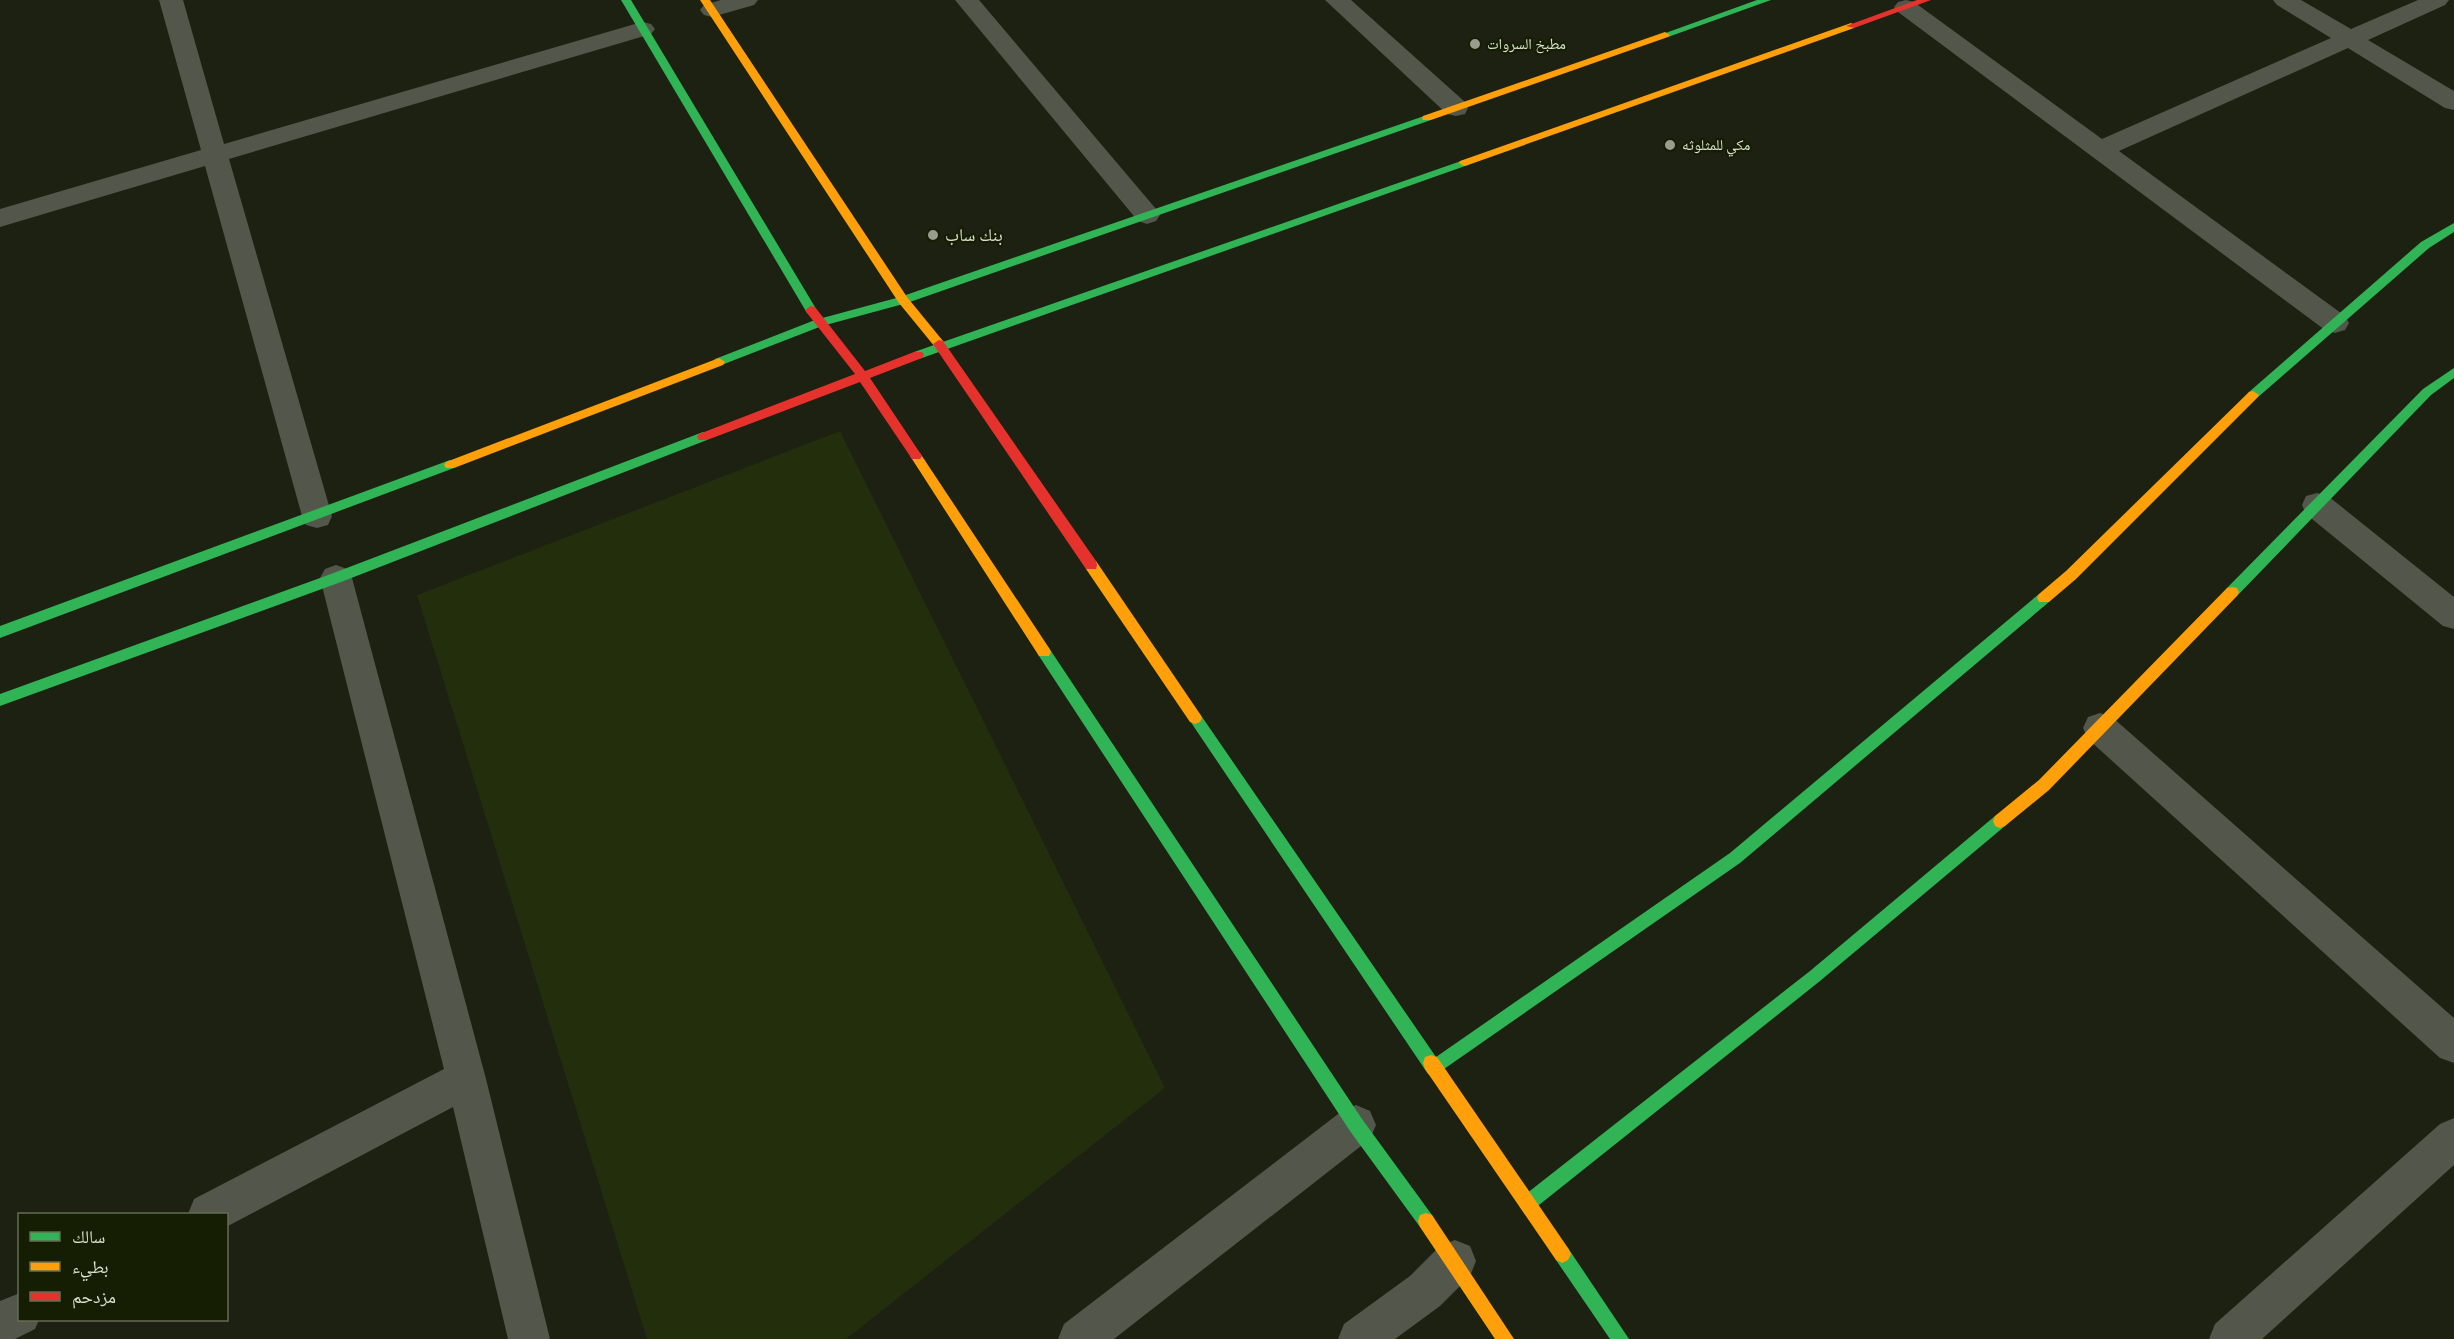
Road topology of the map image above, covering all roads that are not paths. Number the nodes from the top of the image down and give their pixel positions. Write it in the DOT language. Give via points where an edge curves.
graph roads {
  1 [pos="171,0"];
  2 [pos="626,0"];
  3 [pos="746,0"];
  4 [pos="967,0"];
  5 [pos="1337,0"];
  6 [pos="1766,0"];
  7 [pos="2285,0"];
  8 [pos="2437,0"];
  9 [pos="1916,4"];
  10 [pos="709,5"];
  11 [pos="643,29"];
  12 [pos="2349,39"];
  13 [pos="2454,102"];
  14 [pos="1456,108"];
  15 [pos="2099,150"];
  16 [pos="214,156"];
  17 [pos="1147,215"];
  18 [pos="0,219"];
  19 [pos="2454,227"];
  20 [pos="903,300"];
  21 [pos="819,323"];
  22 [pos="2335,323"];
  23 [pos="943,349"];
  24 [pos="2454,372"];
  25 [pos="862,375"];
  26 [pos="2317,505"];
  27 [pos="317,516"];
  28 [pos="336,578"];
  29 [pos="2454,616"];
  30 [pos="0,632"];
  31 [pos="0,700"];
  32 [pos="2100,728"];
  33 [pos="2454,1044"];
  34 [pos="1434,1068"];
  35 [pos="466,1079"];
  36 [pos="1356,1125"];
  37 [pos="2454,1138"];
  38 [pos="1528,1203"];
  39 [pos="213,1213"];
  40 [pos="1455,1261"];
  41 [pos="18,1315"];
  42 [pos="0,1324"];
  43 [pos="529,1339"];
  44 [pos="1079,1339"];
  45 [pos="1359,1339"];
  46 [pos="1505,1339"];
  47 [pos="1620,1339"];
  48 [pos="2230,1339"];
  1 -- 16 [label="street"];
  2 -- 11 [label="street"];
  3 -- 10 [label="street"];
  4 -- 17 [label="street"];
  5 -- 14 [label="street"];
  6 -- 14 [label="street"];
  7 -- 12 [label="street"];
  8 -- 12 [label="street"];
  9 -- 15 [label="street"];
  9 -- 23 [label="street"];
  10 -- 20 [label="street"];
  11 -- 16 [label="street"];
  11 -- 21 [label="street"];
  12 -- 13 [label="street"];
  12 -- 15 [label="street"];
  14 -- 17 [label="street"];
  15 -- 22 [label="street"];
  16 -- 18 [label="street"];
  16 -- 27 [label="street"];
  17 -- 20 [label="street"];
  19 -- 22 [label="street" via="2425,245"];
  20 -- 21 [label="street"];
  20 -- 23 [label="street"];
  21 -- 25 [label="street"];
  21 -- 27 [label="street"];
  22 -- 34 [label="street" via="2277,372 2071,575 1735,858"];
  23 -- 25 [label="street"];
  23 -- 34 [label="street"];
  24 -- 26 [label="street" via="2427,392"];
  25 -- 28 [label="street"];
  25 -- 36 [label="street"];
  26 -- 29 [label="street"];
  26 -- 32 [label="street"];
  27 -- 30 [label="street"];
  28 -- 31 [label="street"];
  28 -- 35 [label="street"];
  32 -- 33 [label="street"];
  32 -- 38 [label="street" via="2044,785 1815,976"];
  34 -- 38 [label="street"];
  35 -- 39 [label="street"];
  35 -- 43 [label="street"];
  36 -- 40 [label="street"];
  36 -- 44 [label="street"];
  37 -- 48 [label="street"];
  38 -- 47 [label="street"];
  40 -- 45 [label="street" via="1425,1291"];
  40 -- 46 [label="street"];
  41 -- 42 [label="street"];
}
